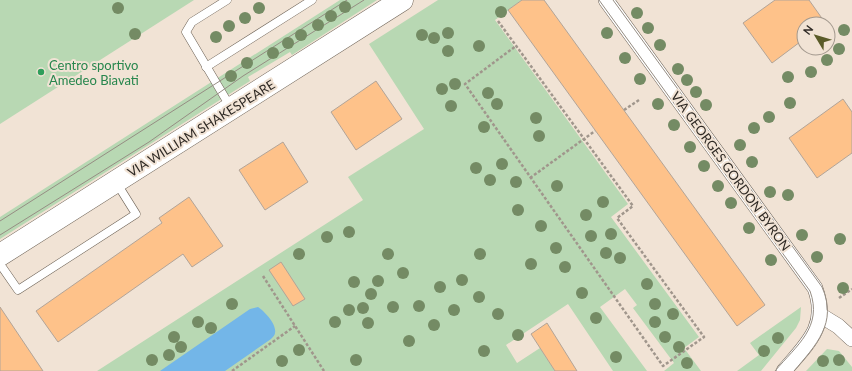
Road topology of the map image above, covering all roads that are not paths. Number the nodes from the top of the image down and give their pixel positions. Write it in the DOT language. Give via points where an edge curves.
graph roads {
  1 [pos="227,0"];
  2 [pos="312,0"];
  3 [pos="402,0"];
  4 [pos="606,0"];
  5 [pos="206,67"];
  6 [pos="232,109"];
  7 [pos="116,182"];
  8 [pos="0,255"];
  9 [pos="0,264"];
  10 [pos="820,315"];
  11 [pos="852,339"];
  12 [pos="784,371"];
  1 -- 5 [label="lane" via="188,27 186,32"];
  2 -- 5 [label="lane"];
  3 -- 6 [label="main road, VIA WILLIAM SHAKESPEARE"];
  4 -- 10 [label="street, VIA GEORGES GORDON BYRON" via="810,280 818,296"];
  5 -- 6 [label="lane"];
  6 -- 7 [label="main road, VIA WILLIAM SHAKESPEARE"];
  7 -- 8 [label="main road, VIA WILLIAM SHAKESPEARE"];
  7 -- 9 [label="lane" via="136,214 18,290"];
  10 -- 11 [label="street"];
  10 -- 12 [label="street" via="815,332"];
}
